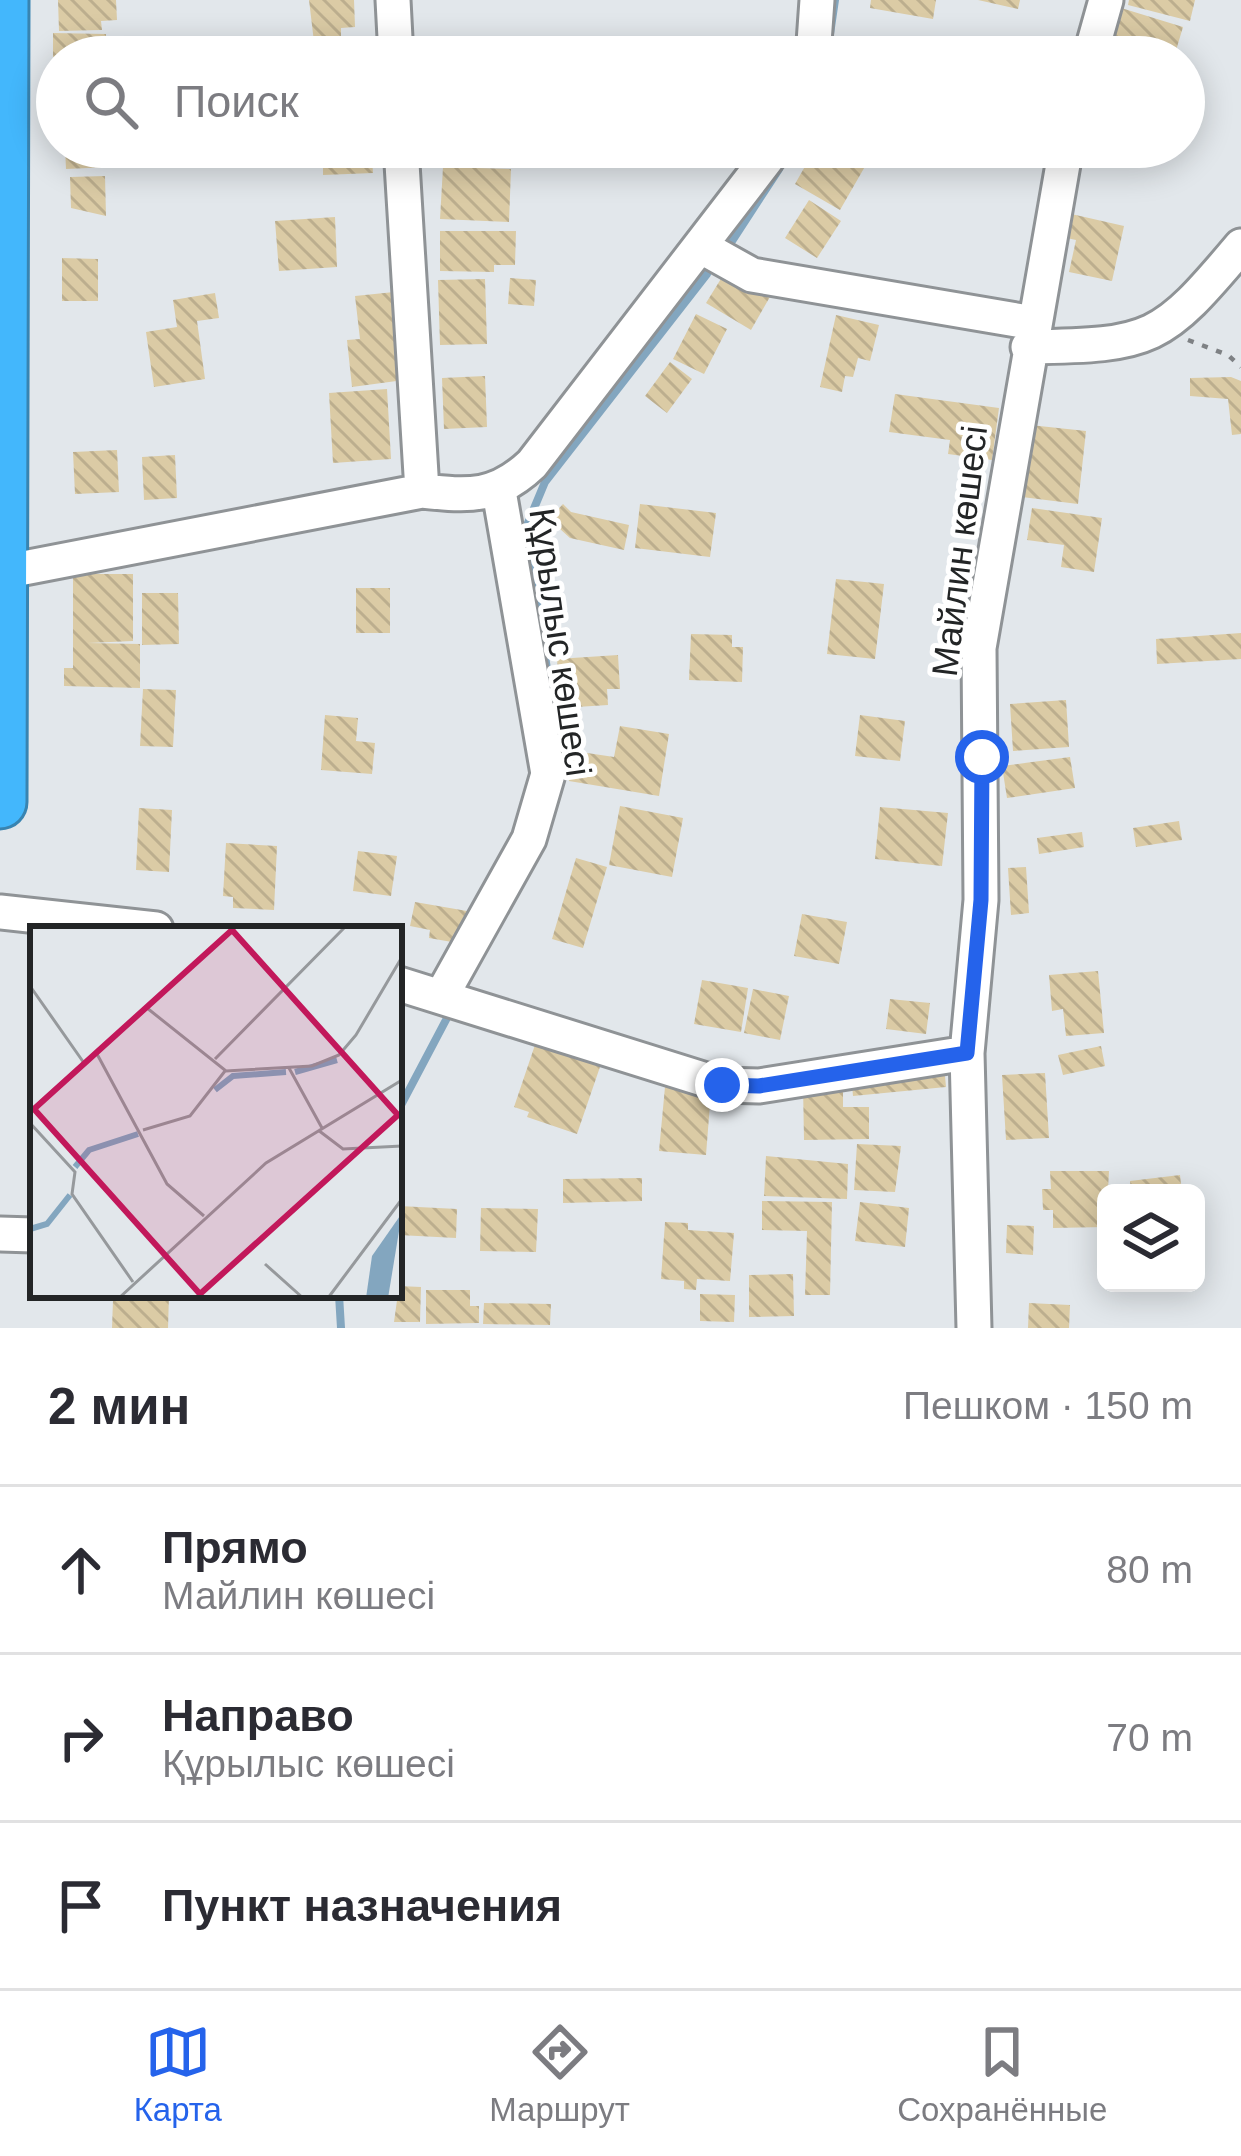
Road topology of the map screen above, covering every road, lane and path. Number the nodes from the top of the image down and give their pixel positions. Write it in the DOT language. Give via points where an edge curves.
graph roads {
  1 [pos="2,0"];
  2 [pos="392,0"];
  3 [pos="817,0"];
  4 [pos="1106,0"];
  5 [pos="395,36"];
  6 [pos="814,36"];
  7 [pos="1096,36"];
  8 [pos="402,168"];
  9 [pos="760,168"];
  10 [pos="1062,168"];
  11 [pos="700,246"];
  12 [pos="1241,246"];
  13 [pos="1159,330"];
  14 [pos="1031,335"];
  15 [pos="1241,368"];
  16 [pos="499,490"];
  17 [pos="422,491"];
  18 [pos="3,572"];
  19 [pos="0,802"];
  20 [pos="0,912"];
  21 [pos="128,926"];
  22 [pos="402,985"];
  23 [pos="442,995"];
  24 [pos="967,1053"];
  25 [pos="0,1234"];
  26 [pos="30,1235"];
  27 [pos="974,1328"];
  1 -- 18 [label="highway"];
  2 -- 5 [label="street"];
  3 -- 6 [label="street"];
  4 -- 7 [label="street"];
  8 -- 17 [label="street"];
  9 -- 11 [label="street, Құрылыс көшесі"];
  10 -- 14 [label="street, Майлин көшесі"];
  11 -- 14 [label="street" via="752,275"];
  11 -- 16 [label="street, Құрылыс көшесі" via="532,464"];
  12 -- 13 [label="street" via="1182,316"];
  13 -- 14 [label="street" via="1135,340"];
  13 -- 15 [label="path" via="1228,355"];
  14 -- 24 [label="street, Майлин көшесі" via="979,648 981,900"];
  16 -- 17 [label="street, Құрылыс көшесі" via="478,497"];
  16 -- 23 [label="street, Құрылыс көшесі" via="548,774 529,838"];
  17 -- 18 [label="street, Құрылыс көшесі"];
  18 -- 19 [label="highway"];
  20 -- 21 [label="street"];
  22 -- 23 [label="street"];
  23 -- 24 [label="street" via="722,1085"];
  24 -- 27 [label="street, Майлин көшесі"];
  25 -- 26 [label="street"];
}
